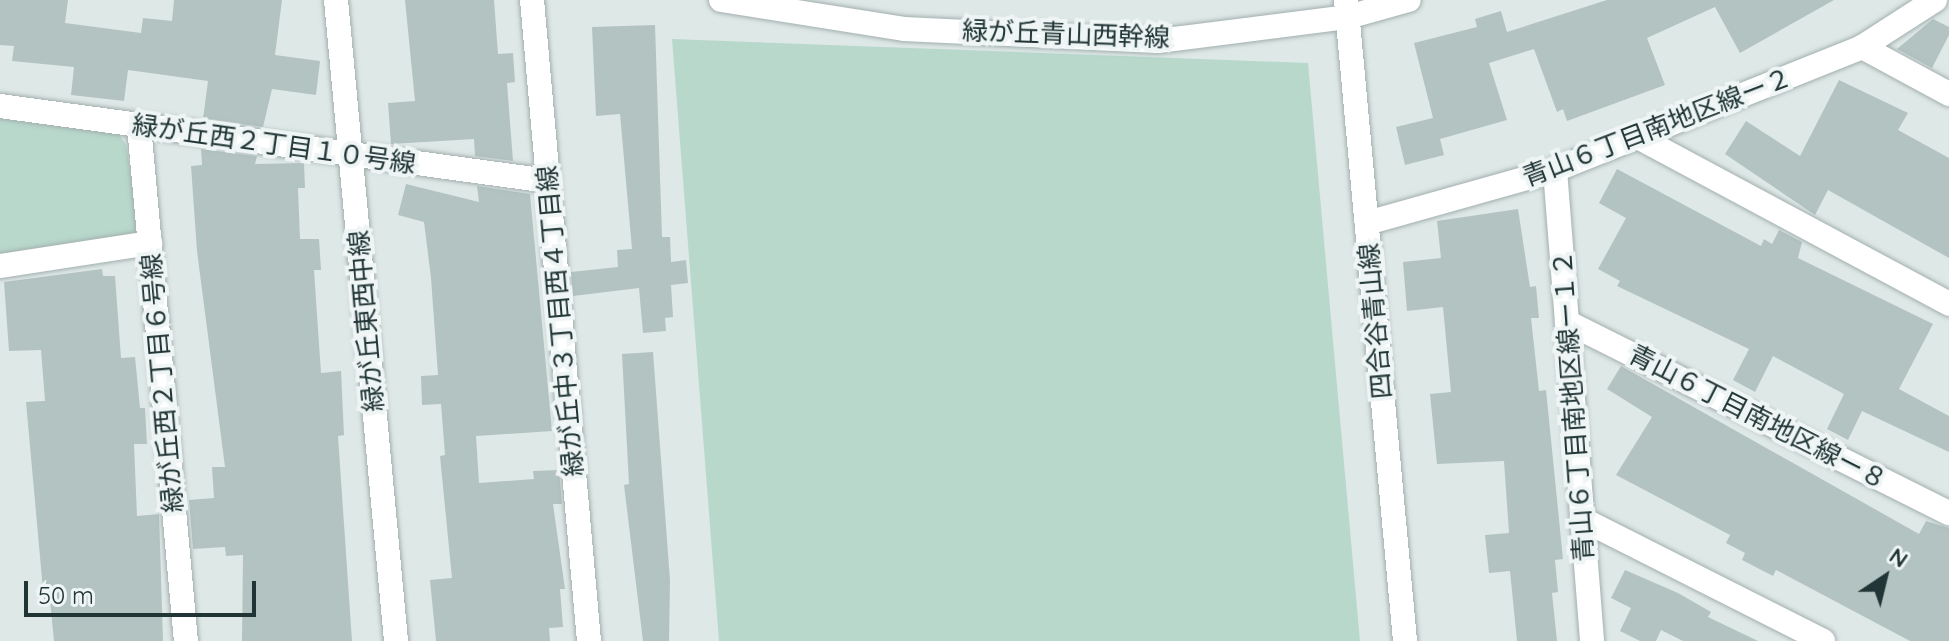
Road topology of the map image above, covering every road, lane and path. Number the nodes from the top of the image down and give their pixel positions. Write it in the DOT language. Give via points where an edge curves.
graph roads {
  1 [pos="336,0"];
  2 [pos="532,0"];
  3 [pos="721,0"];
  4 [pos="1409,0"];
  5 [pos="1935,0"];
  6 [pos="1347,9"];
  7 [pos="1862,47"];
  8 [pos="1949,94"];
  9 [pos="0,106"];
  10 [pos="139,126"];
  11 [pos="1638,137"];
  12 [pos="351,156"];
  13 [pos="1555,170"];
  14 [pos="548,181"];
  15 [pos="1367,223"];
  16 [pos="150,243"];
  17 [pos="0,266"];
  18 [pos="1949,304"];
  19 [pos="1567,322"];
  20 [pos="1949,513"];
  21 [pos="1582,519"];
  22 [pos="186,641"];
  23 [pos="396,641"];
  24 [pos="589,641"];
  25 [pos="1405,641"];
  26 [pos="1592,641"];
  27 [pos="1823,641"];
  1 -- 12 [label="street, 緑が丘東西中線"];
  2 -- 14 [label="street, 緑が丘中３丁目西４丁目線"];
  3 -- 6 [label="street, 緑が丘青山西幹線" via="904,29 1158,41"];
  4 -- 6 [label="street, 緑が丘青山西幹線"];
  5 -- 7 [label="street, 青山６丁目南地区線ー２"];
  6 -- 15 [label="street, 四合谷青山線"];
  7 -- 8 [label="street"];
  7 -- 11 [label="street, 青山６丁目南地区線ー２"];
  9 -- 10 [label="street, 緑が丘西２丁目１０号線"];
  10 -- 12 [label="street, 緑が丘西２丁目１０号線"];
  10 -- 16 [label="street, 緑が丘西２丁目６号線"];
  11 -- 13 [label="street, 青山６丁目南地区線ー２"];
  11 -- 18 [label="street"];
  12 -- 14 [label="street, 緑が丘西２丁目１０号線"];
  12 -- 23 [label="street, 緑が丘東西中線"];
  13 -- 15 [label="street, 青山６丁目南地区線ー２"];
  13 -- 19 [label="street, 青山６丁目南地区線ー１２"];
  14 -- 24 [label="street, 緑が丘中３丁目西４丁目線"];
  15 -- 25 [label="street, 四合谷青山線"];
  16 -- 17 [label="street"];
  16 -- 22 [label="street, 緑が丘西２丁目６号線"];
  19 -- 20 [label="street, 青山６丁目南地区線ー８"];
  19 -- 21 [label="street, 青山６丁目南地区線ー１２"];
  21 -- 26 [label="street, 青山６丁目南地区線ー１２"];
  21 -- 27 [label="street"];
}
